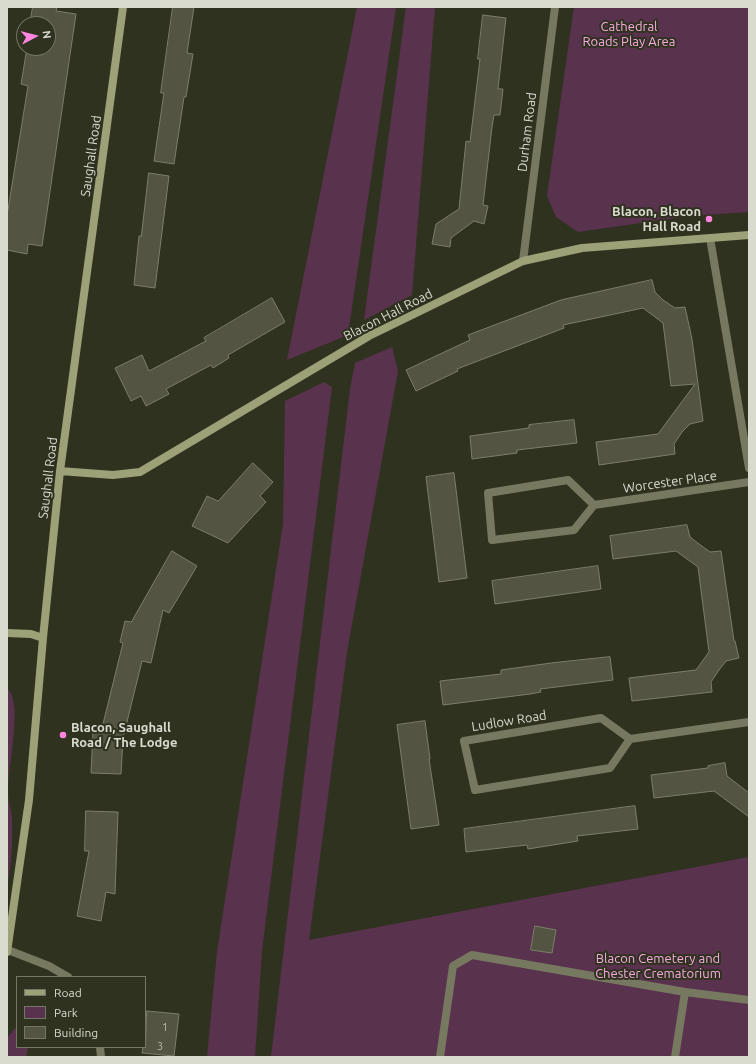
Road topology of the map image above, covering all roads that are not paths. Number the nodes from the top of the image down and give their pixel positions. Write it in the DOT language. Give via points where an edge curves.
graph roads {
  1 [pos="123,7"];
  2 [pos="555,7"];
  3 [pos="749,235"];
  4 [pos="710,238"];
  5 [pos="523,261"];
  6 [pos="749,468"];
  7 [pos="60,471"];
  8 [pos="749,482"];
  9 [pos="594,505"];
  10 [pos="7,633"];
  11 [pos="43,638"];
  12 [pos="749,722"];
  13 [pos="630,739"];
  14 [pos="7,951"];
  15 [pos="66,976"];
  16 [pos="685,992"];
  17 [pos="749,1000"];
  18 [pos="440,1057"];
  19 [pos="675,1057"];
  1 -- 7 [label="street, Saughall Road"];
  2 -- 5 [label="street, Durham Road"];
  3 -- 4 [label="street, Blacon Hall Road"];
  4 -- 5 [label="street, Blacon Hall Road" via="582,248"];
  4 -- 6 [label="street"];
  5 -- 7 [label="street, Blacon Hall Road" via="369,336 140,472 114,475"];
  7 -- 11 [label="street, Saughall Road"];
  8 -- 9 [label="street, Worcester Place"];
  9 -- 9 [label="street" via="574,530 492,540 488,493 568,480"];
  10 -- 11 [label="street" via="30,634"];
  11 -- 14 [label="street, Saughall Road" via="29,800"];
  12 -- 13 [label="street"];
  13 -- 13 [label="street, Ludlow Road" via="610,768 475,790 464,741 601,718"];
  14 -- 15 [label="street" via="49,966"];
  16 -- 17 [label="street"];
  16 -- 18 [label="street" via="472,956 453,966"];
  16 -- 19 [label="street"];
}
